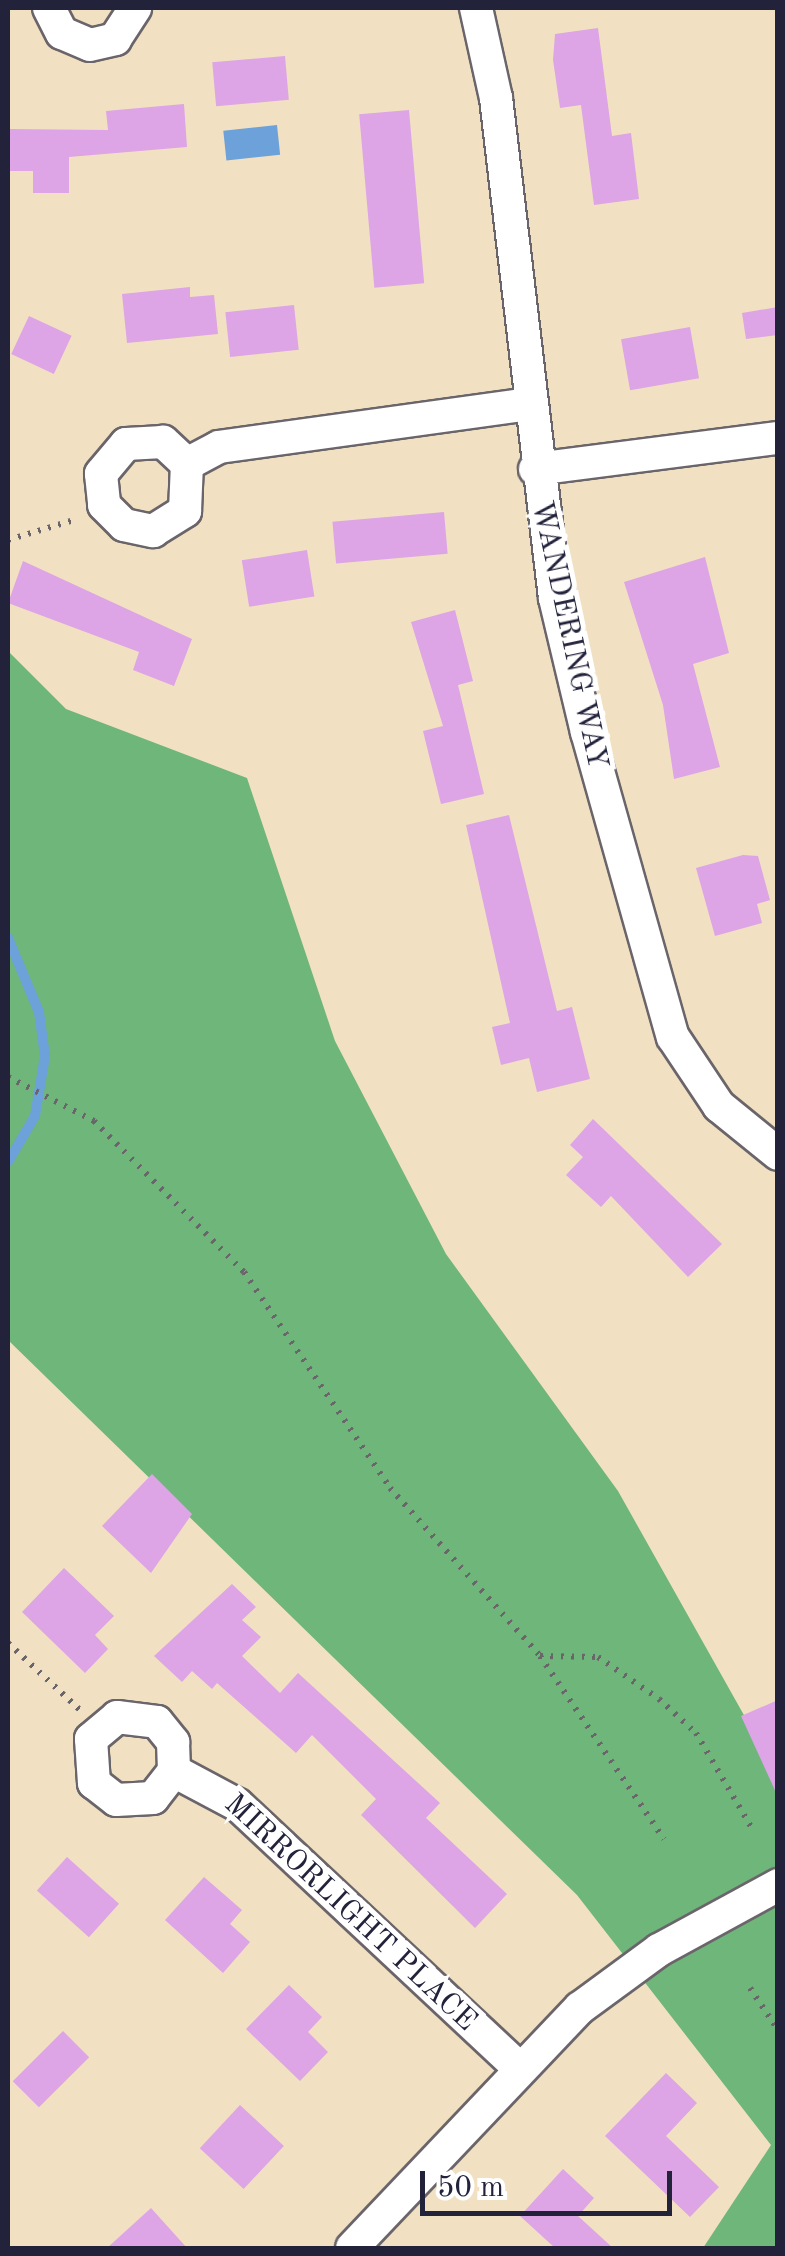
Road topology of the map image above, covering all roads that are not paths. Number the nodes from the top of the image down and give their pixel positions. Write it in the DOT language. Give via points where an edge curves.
graph roads {
  1 [pos="49,8"];
  2 [pos="135,8"];
  3 [pos="476,8"];
  4 [pos="527,404"];
  5 [pos="778,438"];
  6 [pos="187,464"];
  7 [pos="535,469"];
  8 [pos="778,1154"];
  9 [pos="174,1771"];
  10 [pos="778,1884"];
  11 [pos="518,2068"];
  12 [pos="352,2248"];
  1 -- 2 [label="street" via="62,33 90,45 115,39"];
  3 -- 4 [label="street, WANDERING WAY" via="496,98"];
  4 -- 6 [label="street" via="260,434"];
  4 -- 7 [label="street, WANDERING WAY"];
  5 -- 7 [label="street"];
  6 -- 6 [label="street" via="191,497 172,524 138,530 104,505 101,474 126,444 164,442"];
  7 -- 8 [label="street, WANDERING WAY" via="554,598 658,994 692,1069"];
  9 -- 9 [label="street" via="173,1742 157,1722 132,1714 99,1728 88,1765 102,1793 140,1803"];
  9 -- 11 [label="street, MIRRORLIGHT PLACE" via="238,1806"];
  10 -- 11 [label="street" via="660,1950"];
  11 -- 12 [label="street"];
}
